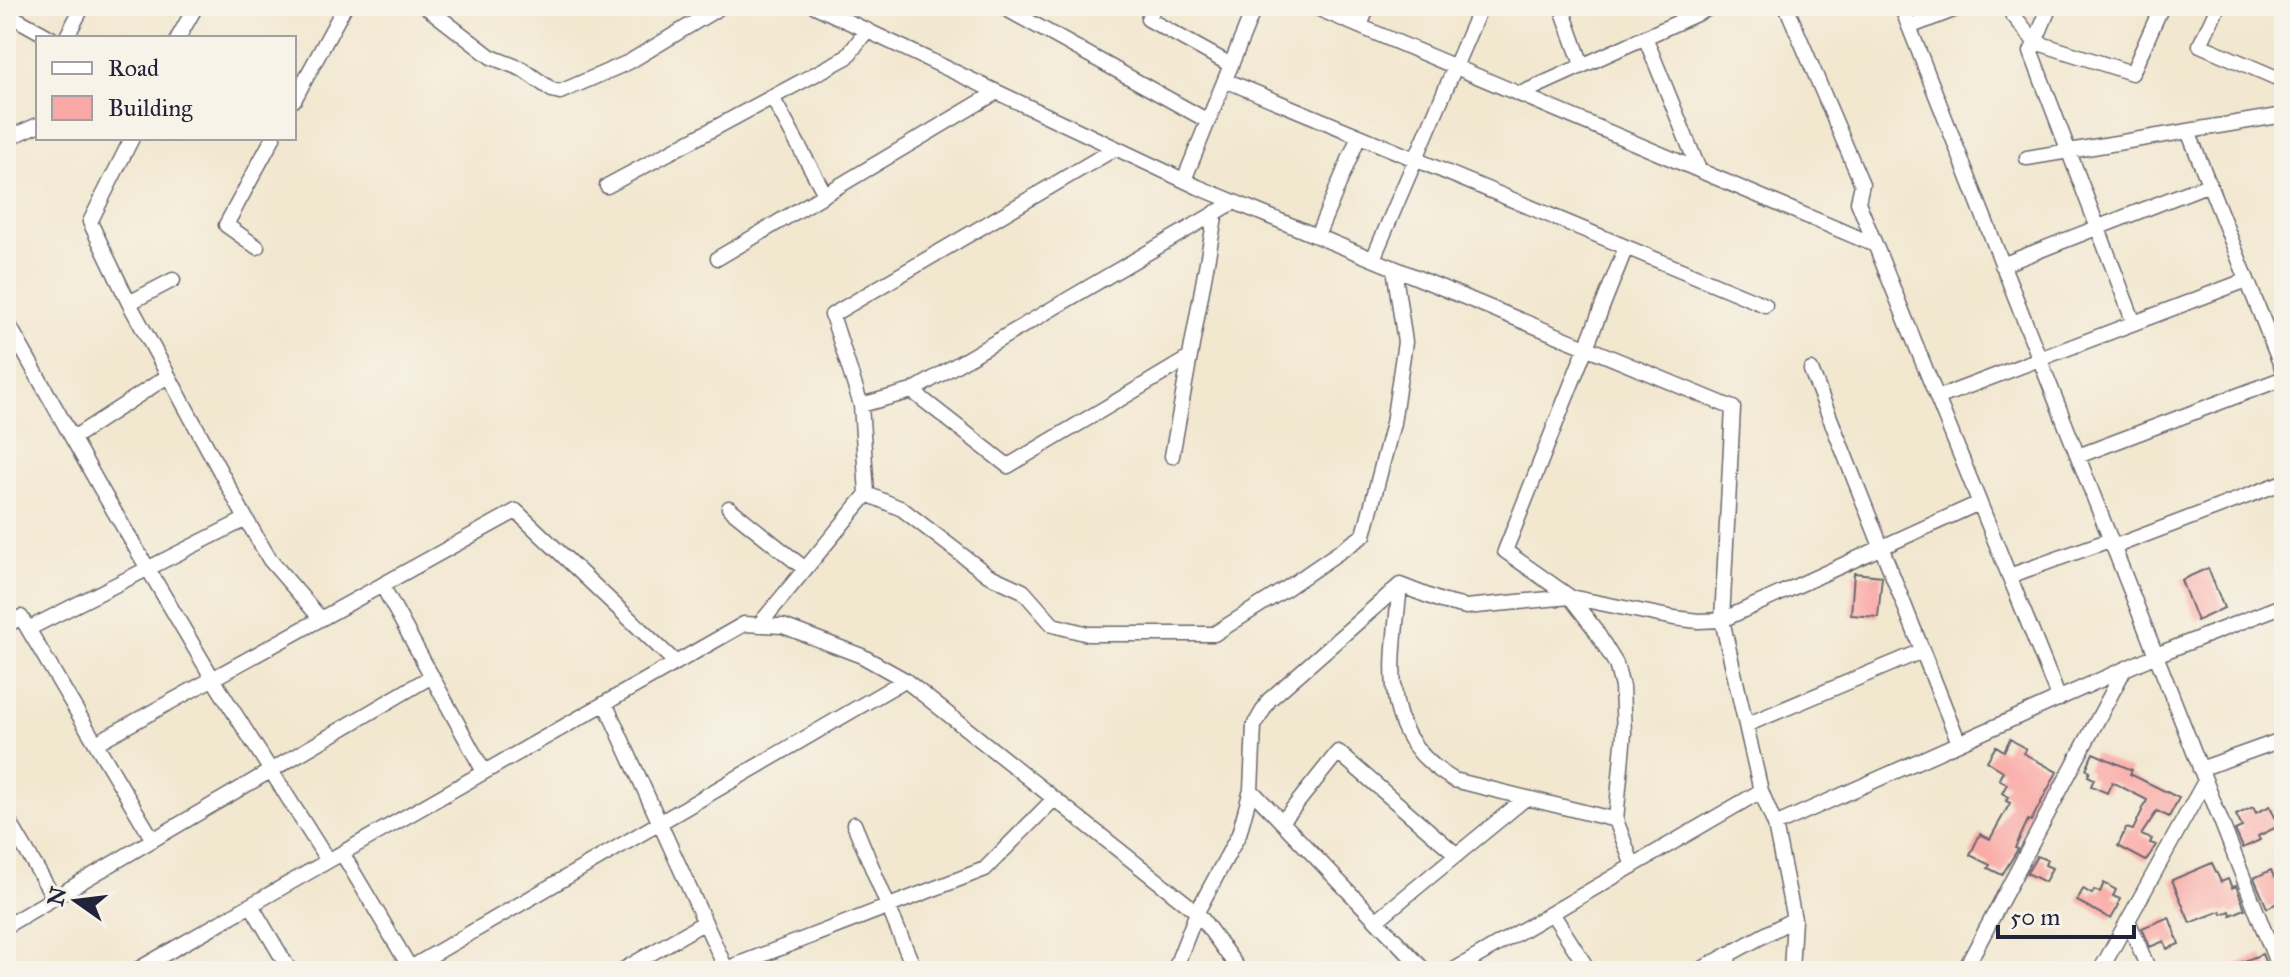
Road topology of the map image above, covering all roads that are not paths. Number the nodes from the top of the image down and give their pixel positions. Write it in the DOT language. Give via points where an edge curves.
graph roads {
  1 [pos="83,6"];
  2 [pos="196,6"];
  3 [pos="345,6"];
  4 [pos="425,6"];
  5 [pos="722,6"];
  6 [pos="815,6"];
  7 [pos="1001,6"];
  8 [pos="1155,6"];
  9 [pos="1255,6"];
  10 [pos="1312,6"];
  11 [pos="1368,6"];
  12 [pos="1481,6"];
  13 [pos="1561,6"];
  14 [pos="1714,6"];
  15 [pos="1786,6"];
  16 [pos="1901,6"];
  17 [pos="1964,6"];
  18 [pos="2006,6"];
  19 [pos="2050,6"];
  20 [pos="2162,6"];
  21 [pos="2218,6"];
  22 [pos="6,13"];
  23 [pos="1360,26"];
  24 [pos="1909,27"];
  25 [pos="867,30"];
  26 [pos="47,36"];
  27 [pos="67,36"];
  28 [pos="179,36"];
  29 [pos="1645,37"];
  30 [pos="2035,42"];
  31 [pos="1231,65"];
  32 [pos="1582,65"];
  33 [pos="1455,66"];
  34 [pos="1225,80"];
  35 [pos="2284,81"];
  36 [pos="997,92"];
  37 [pos="1520,94"];
  38 [pos="296,96"];
  39 [pos="772,97"];
  40 [pos="2284,115"];
  41 [pos="1208,121"];
  42 [pos="36,126"];
  43 [pos="2188,131"];
  44 [pos="1359,136"];
  45 [pos="6,139"];
  46 [pos="131,140"];
  47 [pos="272,140"];
  48 [pos="1116,148"];
  49 [pos="2068,151"];
  50 [pos="2027,158"];
  51 [pos="1415,160"];
  52 [pos="1699,170"];
  53 [pos="1184,180"];
  54 [pos="2209,184"];
  55 [pos="607,186"];
  56 [pos="825,194"];
  57 [pos="1234,202"];
  58 [pos="1216,212"];
  59 [pos="2098,228"];
  60 [pos="1317,236"];
  61 [pos="1875,245"];
  62 [pos="257,247"];
  63 [pos="1626,247"];
  64 [pos="718,258"];
  65 [pos="1373,259"];
  66 [pos="2002,265"];
  67 [pos="1394,268"];
  68 [pos="173,280"];
  69 [pos="2247,280"];
  70 [pos="129,303"];
  71 [pos="1765,305"];
  72 [pos="6,320"];
  73 [pos="2134,323"];
  74 [pos="1586,347"];
  75 [pos="1189,358"];
  76 [pos="2039,359"];
  77 [pos="1811,370"];
  78 [pos="2284,375"];
  79 [pos="168,376"];
  80 [pos="912,391"];
  81 [pos="1937,398"];
  82 [pos="861,405"];
  83 [pos="73,438"];
  84 [pos="1172,456"];
  85 [pos="2078,456"];
  86 [pos="2284,482"];
  87 [pos="867,494"];
  88 [pos="1979,503"];
  89 [pos="729,508"];
  90 [pos="246,519"];
  91 [pos="2112,543"];
  92 [pos="1881,547"];
  93 [pos="148,568"];
  94 [pos="805,569"];
  95 [pos="2009,576"];
  96 [pos="382,585"];
  97 [pos="1400,585"];
  98 [pos="1570,597"];
  99 [pos="2284,605"];
  100 [pos="321,619"];
  101 [pos="1722,620"];
  102 [pos="759,625"];
  103 [pos="6,626"];
  104 [pos="28,629"];
  105 [pos="1922,651"];
  106 [pos="2156,655"];
  107 [pos="676,663"];
  108 [pos="2124,670"];
  109 [pos="432,676"];
  110 [pos="213,679"];
  111 [pos="905,680"];
  112 [pos="2059,699"];
  113 [pos="605,703"];
  114 [pos="1746,725"];
  115 [pos="2284,739"];
  116 [pos="96,743"];
  117 [pos="1959,743"];
  118 [pos="271,770"];
  119 [pos="484,772"];
  120 [pos="2202,775"];
  121 [pos="1251,790"];
  122 [pos="1761,791"];
  123 [pos="1526,798"];
  124 [pos="1054,799"];
  125 [pos="6,816"];
  126 [pos="1616,820"];
  127 [pos="1282,822"];
  128 [pos="660,823"];
  129 [pos="854,824"];
  130 [pos="1775,825"];
  131 [pos="153,840"];
  132 [pos="342,853"];
  133 [pos="1457,855"];
  134 [pos="328,861"];
  135 [pos="1633,866"];
  136 [pos="54,898"];
  137 [pos="251,905"];
  138 [pos="888,906"];
  139 [pos="1197,912"];
  140 [pos="1552,913"];
  141 [pos="1794,919"];
  142 [pos="1377,920"];
  143 [pos="2128,920"];
  144 [pos="705,922"];
  145 [pos="6,926"];
  146 [pos="1728,955"];
  147 [pos="409,970"];
  148 [pos="727,970"];
  149 [pos="135,971"];
  150 [pos="290,971"];
  151 [pos="621,971"];
  152 [pos="915,971"];
  153 [pos="1174,971"];
  154 [pos="1240,971"];
  155 [pos="1425,971"];
  156 [pos="1452,971"];
  157 [pos="1589,971"];
  158 [pos="1698,971"];
  159 [pos="1729,971"];
  160 [pos="1791,971"];
  161 [pos="1964,971"];
  162 [pos="2100,971"];
  163 [pos="2149,971"];
  164 [pos="2280,971"];
  1 -- 27 [label="street"];
  2 -- 28 [label="street"];
  3 -- 38 [label="street"];
  4 -- 5 [label="street" via="491,57 560,92 629,62"];
  6 -- 25 [label="street"];
  7 -- 41 [label="street"];
  8 -- 31 [label="street" via="1148,19"];
  9 -- 31 [label="street"];
  10 -- 23 [label="street"];
  11 -- 23 [label="street"];
  12 -- 33 [label="street"];
  13 -- 32 [label="street"];
  14 -- 29 [label="street"];
  15 -- 61 [label="street" via="1862,184 1858,202"];
  16 -- 24 [label="street"];
  17 -- 24 [label="street"];
  18 -- 30 [label="street"];
  19 -- 30 [label="street"];
  20 -- 30 [label="street" via="2132,73"];
  21 -- 35 [label="street" via="2200,45"];
  22 -- 26 [label="street"];
  23 -- 33 [label="street"];
  24 -- 66 [label="street"];
  25 -- 36 [label="street"];
  25 -- 39 [label="street" via="847,57"];
  29 -- 32 [label="street"];
  29 -- 52 [label="street"];
  30 -- 49 [label="street" via="2031,52"];
  31 -- 34 [label="street"];
  32 -- 37 [label="street"];
  33 -- 37 [label="street"];
  33 -- 51 [label="street"];
  34 -- 41 [label="street"];
  34 -- 44 [label="street"];
  36 -- 48 [label="street"];
  36 -- 56 [label="street"];
  37 -- 52 [label="street"];
  39 -- 55 [label="street"];
  39 -- 56 [label="street"];
  40 -- 43 [label="street"];
  41 -- 53 [label="street"];
  42 -- 45 [label="street"];
  43 -- 49 [label="street"];
  43 -- 54 [label="street"];
  44 -- 51 [label="street"];
  44 -- 60 [label="street"];
  46 -- 70 [label="street" via="90,222"];
  47 -- 62 [label="street" via="226,225"];
  48 -- 53 [label="street"];
  48 -- 82 [label="street" via="832,315"];
  49 -- 50 [label="street"];
  49 -- 59 [label="street"];
  51 -- 63 [label="street"];
  51 -- 65 [label="street"];
  52 -- 61 [label="street"];
  53 -- 57 [label="street"];
  54 -- 59 [label="street"];
  54 -- 69 [label="street"];
  56 -- 64 [label="street"];
  57 -- 58 [label="street"];
  57 -- 60 [label="street"];
  58 -- 75 [label="street"];
  58 -- 80 [label="street"];
  59 -- 66 [label="street"];
  59 -- 73 [label="street"];
  60 -- 65 [label="street"];
  61 -- 81 [label="street"];
  63 -- 71 [label="street"];
  63 -- 74 [label="street"];
  65 -- 67 [label="street"];
  66 -- 76 [label="street"];
  67 -- 74 [label="street"];
  67 -- 87 [label="street" via="1405,342 1393,423 1364,535 1214,634 1088,634 1053,625 1023,591 988,575 902,509"];
  68 -- 70 [label="street"];
  69 -- 73 [label="street"];
  69 -- 78 [label="street"];
  70 -- 79 [label="street"];
  72 -- 83 [label="street"];
  73 -- 76 [label="street"];
  74 -- 98 [label="street" via="1505,551"];
  74 -- 101 [label="street" via="1733,408"];
  75 -- 80 [label="street" via="1008,466"];
  75 -- 84 [label="street"];
  76 -- 81 [label="street"];
  76 -- 85 [label="street"];
  77 -- 92 [label="street"];
  78 -- 85 [label="street"];
  79 -- 83 [label="street"];
  79 -- 90 [label="street"];
  80 -- 82 [label="street"];
  81 -- 88 [label="street"];
  82 -- 87 [label="street"];
  83 -- 93 [label="street"];
  85 -- 91 [label="street"];
  86 -- 91 [label="street"];
  87 -- 94 [label="street"];
  88 -- 92 [label="street"];
  88 -- 95 [label="street"];
  89 -- 94 [label="street"];
  90 -- 93 [label="street"];
  90 -- 100 [label="street" via="270,560"];
  91 -- 95 [label="street"];
  91 -- 106 [label="street"];
  92 -- 101 [label="street"];
  92 -- 105 [label="street"];
  93 -- 104 [label="street"];
  93 -- 110 [label="street"];
  94 -- 102 [label="street"];
  95 -- 112 [label="street"];
  96 -- 100 [label="street"];
  96 -- 107 [label="street" via="516,511"];
  96 -- 109 [label="street"];
  97 -- 98 [label="street" via="1466,607"];
  97 -- 121 [label="street" via="1269,700 1254,726"];
  97 -- 123 [label="street" via="1393,675 1395,706 1408,737 1434,768 1454,780"];
  98 -- 101 [label="street" via="1674,618"];
  98 -- 126 [label="street" via="1616,664 1622,687 1624,733"];
  99 -- 106 [label="street"];
  100 -- 110 [label="street"];
  101 -- 114 [label="street"];
  102 -- 107 [label="street" via="744,624"];
  102 -- 111 [label="street" via="783,626 862,656"];
  103 -- 104 [label="street" via="21,617"];
  104 -- 116 [label="street"];
  105 -- 114 [label="street"];
  105 -- 117 [label="street"];
  106 -- 108 [label="street"];
  106 -- 120 [label="street"];
  107 -- 113 [label="street"];
  108 -- 112 [label="street"];
  108 -- 161 [label="street"];
  109 -- 118 [label="street"];
  109 -- 119 [label="street"];
  110 -- 116 [label="street"];
  110 -- 118 [label="street"];
  111 -- 124 [label="street"];
  111 -- 128 [label="street"];
  112 -- 117 [label="street"];
  113 -- 119 [label="street"];
  113 -- 128 [label="street"];
  114 -- 122 [label="street"];
  115 -- 120 [label="street"];
  116 -- 131 [label="street"];
  117 -- 130 [label="street"];
  118 -- 131 [label="street"];
  118 -- 134 [label="street"];
  119 -- 132 [label="street"];
  120 -- 143 [label="street"];
  120 -- 164 [label="street"];
  121 -- 127 [label="street"];
  121 -- 139 [label="street" via="1239,834"];
  122 -- 130 [label="street"];
  122 -- 135 [label="street"];
  123 -- 126 [label="street"];
  123 -- 133 [label="street"];
  124 -- 138 [label="street" via="985,869"];
  124 -- 139 [label="street"];
  125 -- 136 [label="street"];
  126 -- 135 [label="street"];
  127 -- 133 [label="street" via="1338,752"];
  127 -- 142 [label="street"];
  128 -- 144 [label="street"];
  128 -- 147 [label="street"];
  129 -- 138 [label="street"];
  130 -- 141 [label="street"];
  131 -- 136 [label="street"];
  132 -- 134 [label="street"];
  132 -- 147 [label="street"];
  133 -- 142 [label="street"];
  134 -- 137 [label="street"];
  135 -- 140 [label="street"];
  136 -- 145 [label="street"];
  137 -- 149 [label="street"];
  137 -- 150 [label="street"];
  138 -- 148 [label="street"];
  138 -- 152 [label="street"];
  139 -- 153 [label="street"];
  139 -- 154 [label="street"];
  140 -- 156 [label="street"];
  140 -- 157 [label="street"];
  141 -- 146 [label="street"];
  141 -- 160 [label="street"];
  142 -- 155 [label="street"];
  143 -- 162 [label="street"];
  143 -- 163 [label="street"];
  144 -- 148 [label="street"];
  144 -- 151 [label="street"];
  146 -- 158 [label="street"];
  146 -- 159 [label="street"];
}
